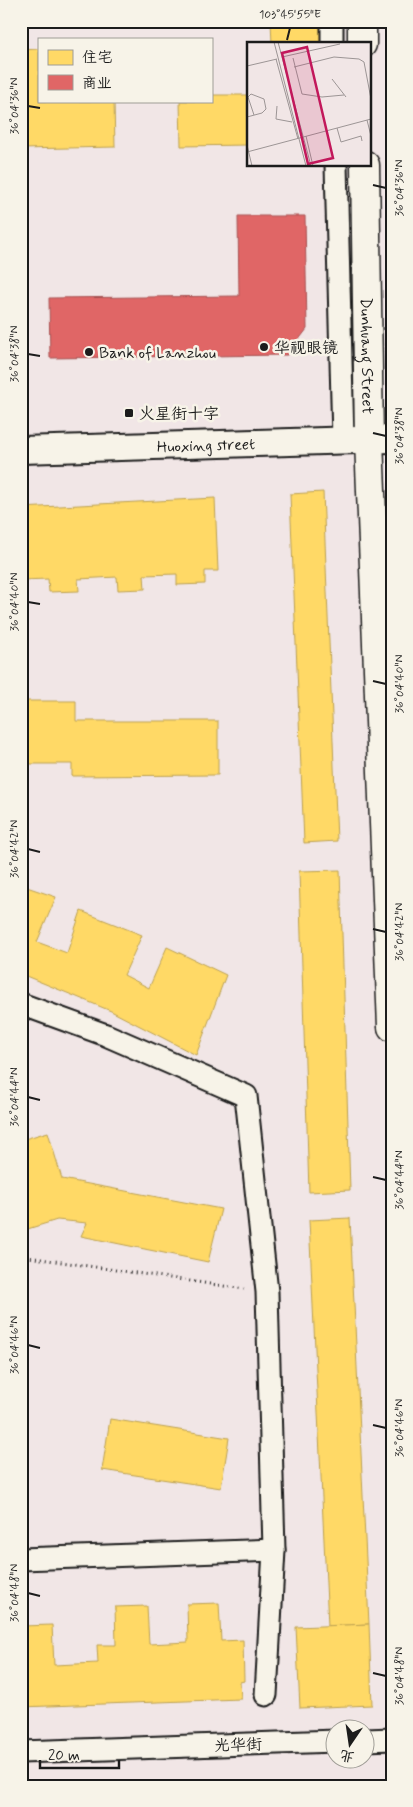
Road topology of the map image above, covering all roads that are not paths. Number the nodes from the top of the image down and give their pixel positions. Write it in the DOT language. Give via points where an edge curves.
graph roads {
  1 [pos="332,21"];
  2 [pos="362,21"];
  3 [pos="332,42"];
  4 [pos="362,42"];
  5 [pos="336,166"];
  6 [pos="364,166"];
  7 [pos="368,440"];
  8 [pos="21,450"];
  9 [pos="21,1004"];
  10 [pos="392,1027"];
  11 [pos="274,1550"];
  12 [pos="21,1559"];
  13 [pos="266,1695"];
  14 [pos="392,1739"];
  15 [pos="376,1740"];
  16 [pos="326,1741"];
  17 [pos="21,1752"];
  1 -- 3 [label="street"];
  2 -- 4 [label="main road"];
  5 -- 7 [label="street"];
  6 -- 7 [label="main road, Dunhuang Street"];
  7 -- 8 [label="street, Huoxing street"];
  7 -- 10 [label="main road, Dunhuang Street"];
  9 -- 11 [label="street" via="106,1035 246,1096 267,1292"];
  11 -- 12 [label="street"];
  11 -- 13 [label="street"];
  14 -- 15 [label="street"];
  16 -- 17 [label="street, 光华街"];
}
